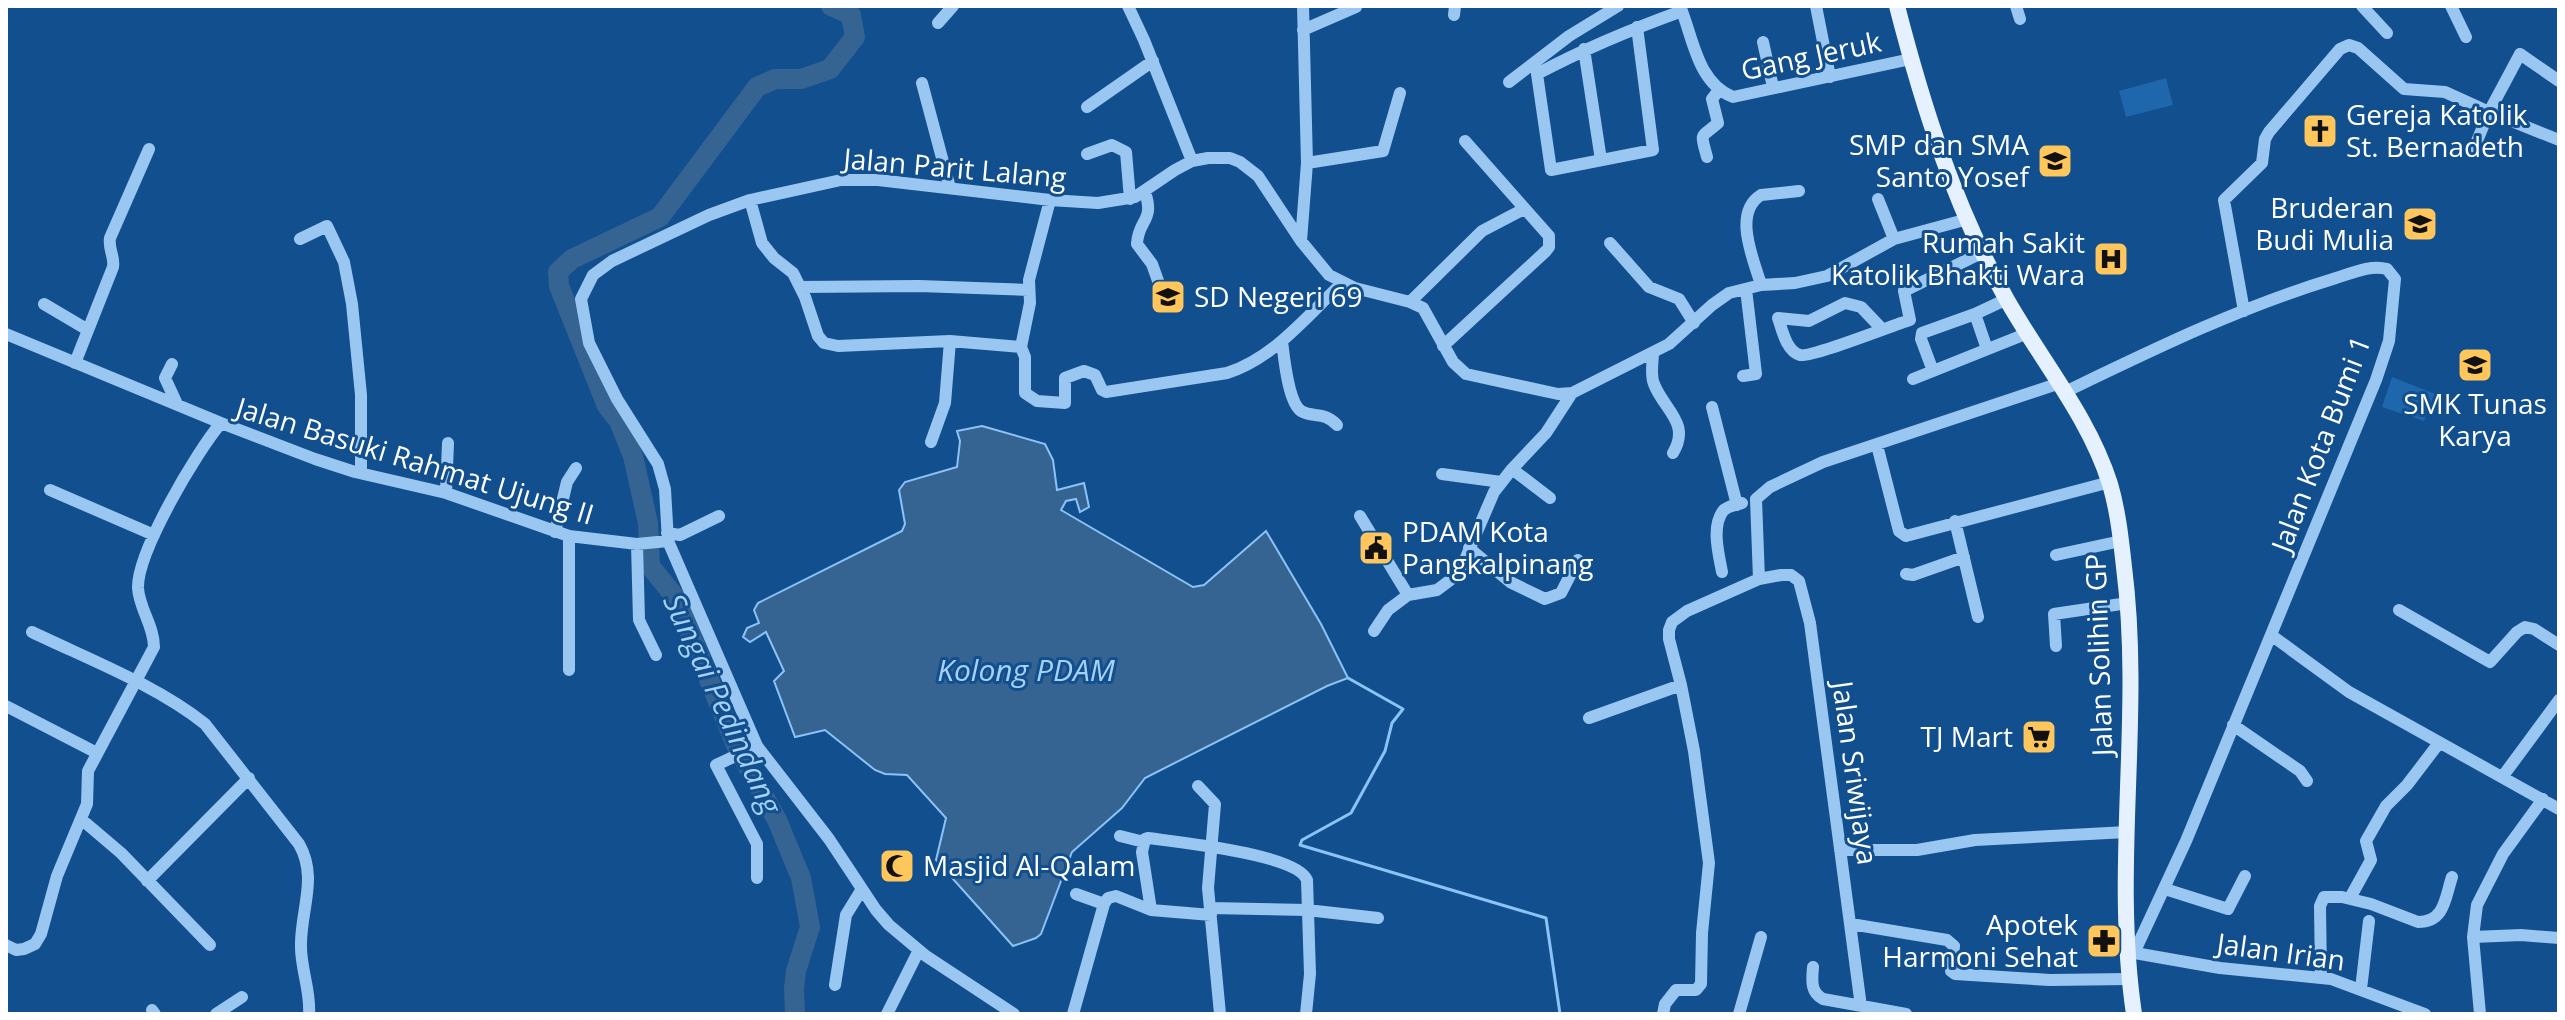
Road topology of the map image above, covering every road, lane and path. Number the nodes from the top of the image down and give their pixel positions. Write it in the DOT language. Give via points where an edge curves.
graph roads {
  1 [pos="1128,6"];
  2 [pos="1303,6"];
  3 [pos="1618,6"];
  4 [pos="1816,6"];
  5 [pos="1897,6"];
  6 [pos="2362,6"];
  7 [pos="2451,6"];
  8 [pos="1356,7"];
  9 [pos="1681,8"];
  10 [pos="1637,27"];
  11 [pos="1303,30"];
  12 [pos="2387,33"];
  13 [pos="2466,37"];
  14 [pos="1763,42"];
  15 [pos="1584,49"];
  16 [pos="1911,59"];
  17 [pos="1153,61"];
  18 [pos="1830,77"];
  19 [pos="2559,81"];
  20 [pos="1509,82"];
  21 [pos="922,83"];
  22 [pos="1773,87"];
  23 [pos="1719,90"];
  24 [pos="1400,93"];
  25 [pos="1087,107"];
  26 [pos="2489,112"];
  27 [pos="2559,140"];
  28 [pos="1465,141"];
  29 [pos="149,149"];
  30 [pos="2472,153"];
  31 [pos="1087,154"];
  32 [pos="1707,157"];
  33 [pos="1601,160"];
  34 [pos="1192,161"];
  35 [pos="1307,163"];
  36 [pos="950,188"];
  37 [pos="1799,191"];
  38 [pos="1145,192"];
  39 [pos="1130,199"];
  40 [pos="1878,199"];
  41 [pos="750,200"];
  42 [pos="1050,200"];
  43 [pos="1524,209"];
  44 [pos="1968,219"];
  45 [pos="300,239"];
  46 [pos="1894,239"];
  47 [pos="1301,241"];
  48 [pos="1610,243"];
  49 [pos="1983,252"];
  50 [pos="1342,283"];
  51 [pos="1761,285"];
  52 [pos="800,287"];
  53 [pos="1746,289"];
  54 [pos="1029,290"];
  55 [pos="1162,292"];
  56 [pos="2007,299"];
  57 [pos="1410,302"];
  58 [pos="44,304"];
  59 [pos="2244,311"];
  60 [pos="1975,314"];
  61 [pos="1694,323"];
  62 [pos="1882,329"];
  63 [pos="88,330"];
  64 [pos="2028,333"];
  65 [pos="6,334"];
  66 [pos="950,341"];
  67 [pos="1282,341"];
  68 [pos="1443,346"];
  69 [pos="1021,347"];
  70 [pos="1987,349"];
  71 [pos="1653,352"];
  72 [pos="75,363"];
  73 [pos="172,364"];
  74 [pos="1933,371"];
  75 [pos="1743,376"];
  76 [pos="1913,379"];
  77 [pos="2062,388"];
  78 [pos="1572,393"];
  79 [pos="177,404"];
  80 [pos="1712,407"];
  81 [pos="221,423"];
  82 [pos="1337,425"];
  83 [pos="931,442"];
  84 [pos="448,443"];
  85 [pos="1877,445"];
  86 [pos="1673,453"];
  87 [pos="576,468"];
  88 [pos="1512,469"];
  89 [pos="361,473"];
  90 [pos="1442,474"];
  91 [pos="1501,482"];
  92 [pos="2110,482"];
  93 [pos="50,490"];
  94 [pos="446,493"];
  95 [pos="1550,498"];
  96 [pos="1756,499"];
  97 [pos="1737,505"];
  98 [pos="719,516"];
  99 [pos="1360,516"];
  100 [pos="1955,521"];
  101 [pos="555,532"];
  102 [pos="154,535"];
  103 [pos="569,536"];
  104 [pos="667,537"];
  105 [pos="2121,541"];
  106 [pos="644,543"];
  107 [pos="1469,548"];
  108 [pos="2056,555"];
  109 [pos="1964,557"];
  110 [pos="1578,560"];
  111 [pos="1722,572"];
  112 [pos="1906,574"];
  113 [pos="1759,579"];
  114 [pos="1408,595"];
  115 [pos="2128,603"];
  116 [pos="2399,610"];
  117 [pos="1978,617"];
  118 [pos="1374,631"];
  119 [pos="32,632"];
  120 [pos="2271,635"];
  121 [pos="2559,645"];
  122 [pos="2056,646"];
  123 [pos="656,655"];
  124 [pos="569,670"];
  125 [pos="135,682"];
  126 [pos="1681,685"];
  127 [pos="6,706"];
  128 [pos="2557,707"];
  129 [pos="1589,718"];
  130 [pos="2233,725"];
  131 [pos="2439,743"];
  132 [pos="753,748"];
  133 [pos="97,753"];
  134 [pos="2503,776"];
  135 [pos="249,778"];
  136 [pos="2307,781"];
  137 [pos="1198,786"];
  138 [pos="2543,799"];
  139 [pos="2559,809"];
  140 [pos="81,819"];
  141 [pos="2127,832"];
  142 [pos="1120,836"];
  143 [pos="1144,842"];
  144 [pos="1212,847"];
  145 [pos="1840,850"];
  146 [pos="2245,876"];
  147 [pos="2452,877"];
  148 [pos="757,878"];
  149 [pos="147,881"];
  150 [pos="862,889"];
  151 [pos="2165,889"];
  152 [pos="1076,894"];
  153 [pos="2350,898"];
  154 [pos="1104,904"];
  155 [pos="1151,910"];
  156 [pos="1307,910"];
  157 [pos="1211,911"];
  158 [pos="1378,918"];
  159 [pos="2369,921"];
  160 [pos="1851,924"];
  161 [pos="1761,937"];
  162 [pos="2473,937"];
  163 [pos="2559,938"];
  164 [pos="6,945"];
  165 [pos="210,945"];
  166 [pos="919,950"];
  167 [pos="2130,952"];
  168 [pos="1813,967"];
  169 [pos="2321,978"];
  170 [pos="2129,979"];
  171 [pos="835,985"];
  172 [pos="2361,989"];
  173 [pos="242,997"];
  174 [pos="1862,1009"];
  175 [pos="216,1014"];
  176 [pos="309,1014"];
  177 [pos="887,1014"];
  178 [pos="1014,1014"];
  179 [pos="1073,1014"];
  180 [pos="1220,1014"];
  181 [pos="1306,1014"];
  182 [pos="1663,1014"];
  183 [pos="1739,1014"];
  184 [pos="1906,1014"];
  185 [pos="2134,1014"];
  186 [pos="2425,1014"];
  187 [pos="2480,1014"];
  1 -- 17 [label="street"];
  2 -- 11 [label="street"];
  3 -- 20 [label="street"];
  4 -- 18 [label="street"];
  5 -- 16 [label="main road, Jalan Solihin GP"];
  6 -- 12 [label="street"];
  7 -- 13 [label="street"];
  8 -- 11 [label="street"];
  9 -- 10 [label="street"];
  9 -- 23 [label="street, Gang Jeruk" via="1702,66"];
  10 -- 15 [label="street"];
  10 -- 33 [label="street" via="1653,150"];
  11 -- 35 [label="street"];
  14 -- 22 [label="street"];
  15 -- 33 [label="street"];
  15 -- 33 [label="street" via="1537,74 1551,170"];
  16 -- 18 [label="street, Gang Jeruk"];
  16 -- 44 [label="main road, Jalan Solihin GP"];
  17 -- 25 [label="street"];
  17 -- 34 [label="street"];
  18 -- 22 [label="street, Gang Jeruk"];
  19 -- 26 [label="street" via="2520,54"];
  21 -- 36 [label="street"];
  22 -- 23 [label="street, Gang Jeruk" via="1733,97"];
  23 -- 32 [label="street" via="1712,102 1718,123 1703,135"];
  24 -- 35 [label="street" via="1383,151"];
  26 -- 27 [label="street"];
  26 -- 30 [label="street"];
  26 -- 59 [label="street" via="2445,92 2404,89 2358,48 2340,49 2269,132 2262,163 2224,200"];
  28 -- 43 [label="street"];
  29 -- 63 [label="street" via="110,238 114,264"];
  31 -- 39 [label="street" via="1112,145 1126,152"];
  34 -- 38 [label="street, Jalan Parit Lalang"];
  34 -- 47 [label="street, Jalan Parit Lalang" via="1230,158 1251,169"];
  35 -- 47 [label="street"];
  36 -- 41 [label="street, Jalan Parit Lalang" via="841,180"];
  36 -- 42 [label="street, Jalan Parit Lalang"];
  37 -- 51 [label="street" via="1756,197 1747,212 1747,235"];
  38 -- 39 [label="street, Jalan Parit Lalang"];
  38 -- 55 [label="street" via="1149,214 1137,244 1152,264"];
  39 -- 42 [label="street, Jalan Parit Lalang"];
  40 -- 46 [label="street"];
  41 -- 52 [label="street" via="762,243 789,268"];
  41 -- 104 [label="street, Jalan Parit Lalang" via="612,261 593,275 581,299 589,343 658,464"];
  42 -- 54 [label="street"];
  43 -- 57 [label="street" via="1482,231"];
  43 -- 68 [label="street" via="1549,236 1549,247"];
  44 -- 46 [label="street"];
  44 -- 49 [label="main road, Jalan Solihin GP"];
  45 -- 89 [label="street" via="327,226 348,276 361,395"];
  46 -- 51 [label="street" via="1827,276"];
  47 -- 50 [label="street, Jalan Parit Lalang" via="1318,266"];
  48 -- 61 [label="street" via="1649,287 1679,299"];
  49 -- 56 [label="main road, Jalan Solihin GP"];
  49 -- 62 [label="street" via="1904,291 1910,320"];
  50 -- 57 [label="street, Jalan Parit Lalang"];
  50 -- 67 [label="street"];
  51 -- 53 [label="street"];
  52 -- 54 [label="street"];
  52 -- 66 [label="street" via="818,336 830,346"];
  53 -- 61 [label="street" via="1721,298"];
  53 -- 75 [label="street" via="1756,374"];
  54 -- 69 [label="street"];
  56 -- 60 [label="street"];
  56 -- 64 [label="main road, Jalan Solihin GP"];
  57 -- 68 [label="street" via="1423,308"];
  58 -- 63 [label="street"];
  59 -- 77 [label="street, Jalan Kota Bumi 1"];
  59 -- 120 [label="street, Jalan Kota Bumi 1" via="2370,268 2387,269 2396,286 2386,353"];
  60 -- 70 [label="street"];
  60 -- 74 [label="street" via="1920,335"];
  61 -- 71 [label="street"];
  62 -- 62 [label="street" via="1805,355 1788,344 1778,318 1809,321 1845,303 1861,307"];
  63 -- 72 [label="street"];
  64 -- 70 [label="street"];
  64 -- 77 [label="main road, Jalan Solihin GP"];
  65 -- 72 [label="street"];
  66 -- 69 [label="street"];
  66 -- 83 [label="street" via="945,403"];
  67 -- 69 [label="street" via="1244,368 1206,377 1106,392 1091,372 1068,376 1062,403 1026,395"];
  67 -- 82 [label="street" via="1290,391 1298,407"];
  68 -- 78 [label="street" via="1460,369 1475,377"];
  70 -- 74 [label="street"];
  71 -- 78 [label="street"];
  71 -- 86 [label="street" via="1653,381 1681,431"];
  72 -- 79 [label="street"];
  73 -- 79 [label="street" via="166,381"];
  74 -- 76 [label="street"];
  77 -- 85 [label="street, Jalan Kota Bumi 1"];
  77 -- 92 [label="main road, Jalan Solihin GP"];
  78 -- 88 [label="street" via="1546,433"];
  79 -- 81 [label="street"];
  80 -- 97 [label="street"];
  81 -- 89 [label="street, Jalan Basuki Rahmat Ujung II"];
  81 -- 102 [label="street, Jalan Basuki Rahmat Ujung II"];
  84 -- 94 [label="street"];
  85 -- 96 [label="street, Jalan Kota Bumi 1" via="1794,474"];
  85 -- 100 [label="street" via="1902,534"];
  87 -- 101 [label="street" via="567,482"];
  88 -- 91 [label="street"];
  88 -- 95 [label="street"];
  89 -- 94 [label="street, Jalan Basuki Rahmat Ujung II"];
  90 -- 91 [label="street"];
  91 -- 107 [label="street"];
  92 -- 100 [label="street"];
  92 -- 105 [label="main road, Jalan Solihin GP"];
  93 -- 102 [label="street"];
  94 -- 101 [label="street, Jalan Basuki Rahmat Ujung II"];
  96 -- 97 [label="street, Jalan Kota Bumi 1"];
  96 -- 113 [label="street"];
  97 -- 111 [label="street" via="1722,512 1718,528"];
  98 -- 104 [label="street, Jalan Basuki Rahmat Ujung II"];
  99 -- 114 [label="street"];
  100 -- 109 [label="street"];
  101 -- 103 [label="street, Jalan Basuki Rahmat Ujung II"];
  102 -- 125 [label="street, Jalan Basuki Rahmat Ujung II" via="138,587 154,647"];
  103 -- 106 [label="street, Jalan Basuki Rahmat Ujung II"];
  103 -- 124 [label="street"];
  104 -- 106 [label="street, Jalan Basuki Rahmat Ujung II"];
  104 -- 132 [label="street, Jalan Parit Lalang"];
  105 -- 108 [label="street"];
  105 -- 115 [label="main road, Jalan Solihin GP"];
  106 -- 123 [label="street" via="639,620"];
  107 -- 110 [label="street" via="1519,588 1545,599 1561,593"];
  107 -- 114 [label="street" via="1460,569 1443,586"];
  109 -- 112 [label="street"];
  109 -- 117 [label="street"];
  113 -- 126 [label="street" via="1672,622 1669,639"];
  113 -- 145 [label="street, Jalan Sriwijaya" via="1791,575 1802,587"];
  114 -- 118 [label="street" via="1388,610"];
  115 -- 122 [label="street" via="2054,614"];
  115 -- 141 [label="main road, Jalan Solihin GP" via="2132,689"];
  116 -- 121 [label="street" via="2490,662 2525,627"];
  119 -- 125 [label="street"];
  120 -- 130 [label="street, Jalan Kota Bumi 1"];
  120 -- 131 [label="street" via="2349,692"];
  125 -- 133 [label="street, Jalan Basuki Rahmat Ujung II"];
  125 -- 135 [label="street" via="191,712"];
  126 -- 129 [label="street"];
  126 -- 182 [label="street" via="1710,879 1701,984 1696,990 1676,990"];
  127 -- 133 [label="street"];
  128 -- 134 [label="street"];
  130 -- 136 [label="street"];
  130 -- 151 [label="street, Jalan Kota Bumi 1"];
  131 -- 134 [label="street"];
  131 -- 153 [label="street" via="2375,824 2366,841 2371,860"];
  132 -- 148 [label="street" via="716,765 757,844"];
  132 -- 150 [label="street, Jalan Parit Lalang" via="829,839"];
  133 -- 140 [label="street, Jalan Basuki Rahmat Ujung II" via="86,777 87,804"];
  134 -- 138 [label="street"];
  135 -- 149 [label="street"];
  135 -- 176 [label="street" via="308,864 300,945"];
  137 -- 144 [label="street" via="1215,804"];
  138 -- 139 [label="street"];
  138 -- 162 [label="street" via="2484,891"];
  140 -- 149 [label="street"];
  140 -- 164 [label="street, Jalan Basuki Rahmat Ujung II" via="38,941 24,949"];
  141 -- 145 [label="street" via="1975,840 1917,850"];
  141 -- 167 [label="main road, Jalan Solihin GP" via="2124,921"];
  142 -- 143 [label="street"];
  143 -- 144 [label="street" via="1148,838"];
  143 -- 155 [label="street"];
  144 -- 156 [label="street" via="1271,858 1302,872"];
  144 -- 157 [label="street"];
  145 -- 160 [label="street, Jalan Sriwijaya"];
  146 -- 151 [label="street" via="2228,909"];
  147 -- 153 [label="street" via="2442,910 2428,922"];
  149 -- 165 [label="street"];
  150 -- 166 [label="street, Jalan Parit Lalang" via="889,925"];
  150 -- 171 [label="street" via="846,915"];
  151 -- 167 [label="street, Jalan Kota Bumi 1"];
  152 -- 154 [label="street"];
  153 -- 169 [label="street" via="2324,897 2320,902"];
  154 -- 155 [label="street" via="1116,896"];
  154 -- 179 [label="street"];
  155 -- 157 [label="street"];
  156 -- 157 [label="street"];
  156 -- 158 [label="street"];
  156 -- 181 [label="street"];
  157 -- 180 [label="street"];
  159 -- 172 [label="street"];
  160 -- 170 [label="street" via="1947,940 1954,946 1955,974"];
  160 -- 174 [label="street, Jalan Sriwijaya"];
  161 -- 183 [label="street"];
  162 -- 163 [label="street"];
  162 -- 187 [label="street"];
  166 -- 177 [label="street"];
  166 -- 178 [label="street, Jalan Parit Lalang"];
  167 -- 169 [label="street, Jalan Irian"];
  167 -- 170 [label="main road, Jalan Solihin GP"];
  168 -- 174 [label="street" via="1816,995"];
  169 -- 172 [label="street, Jalan Irian"];
  170 -- 185 [label="main road, Jalan Solihin GP"];
  172 -- 186 [label="street, Jalan Irian"];
  173 -- 175 [label="street"];
  174 -- 184 [label="street"];
}
